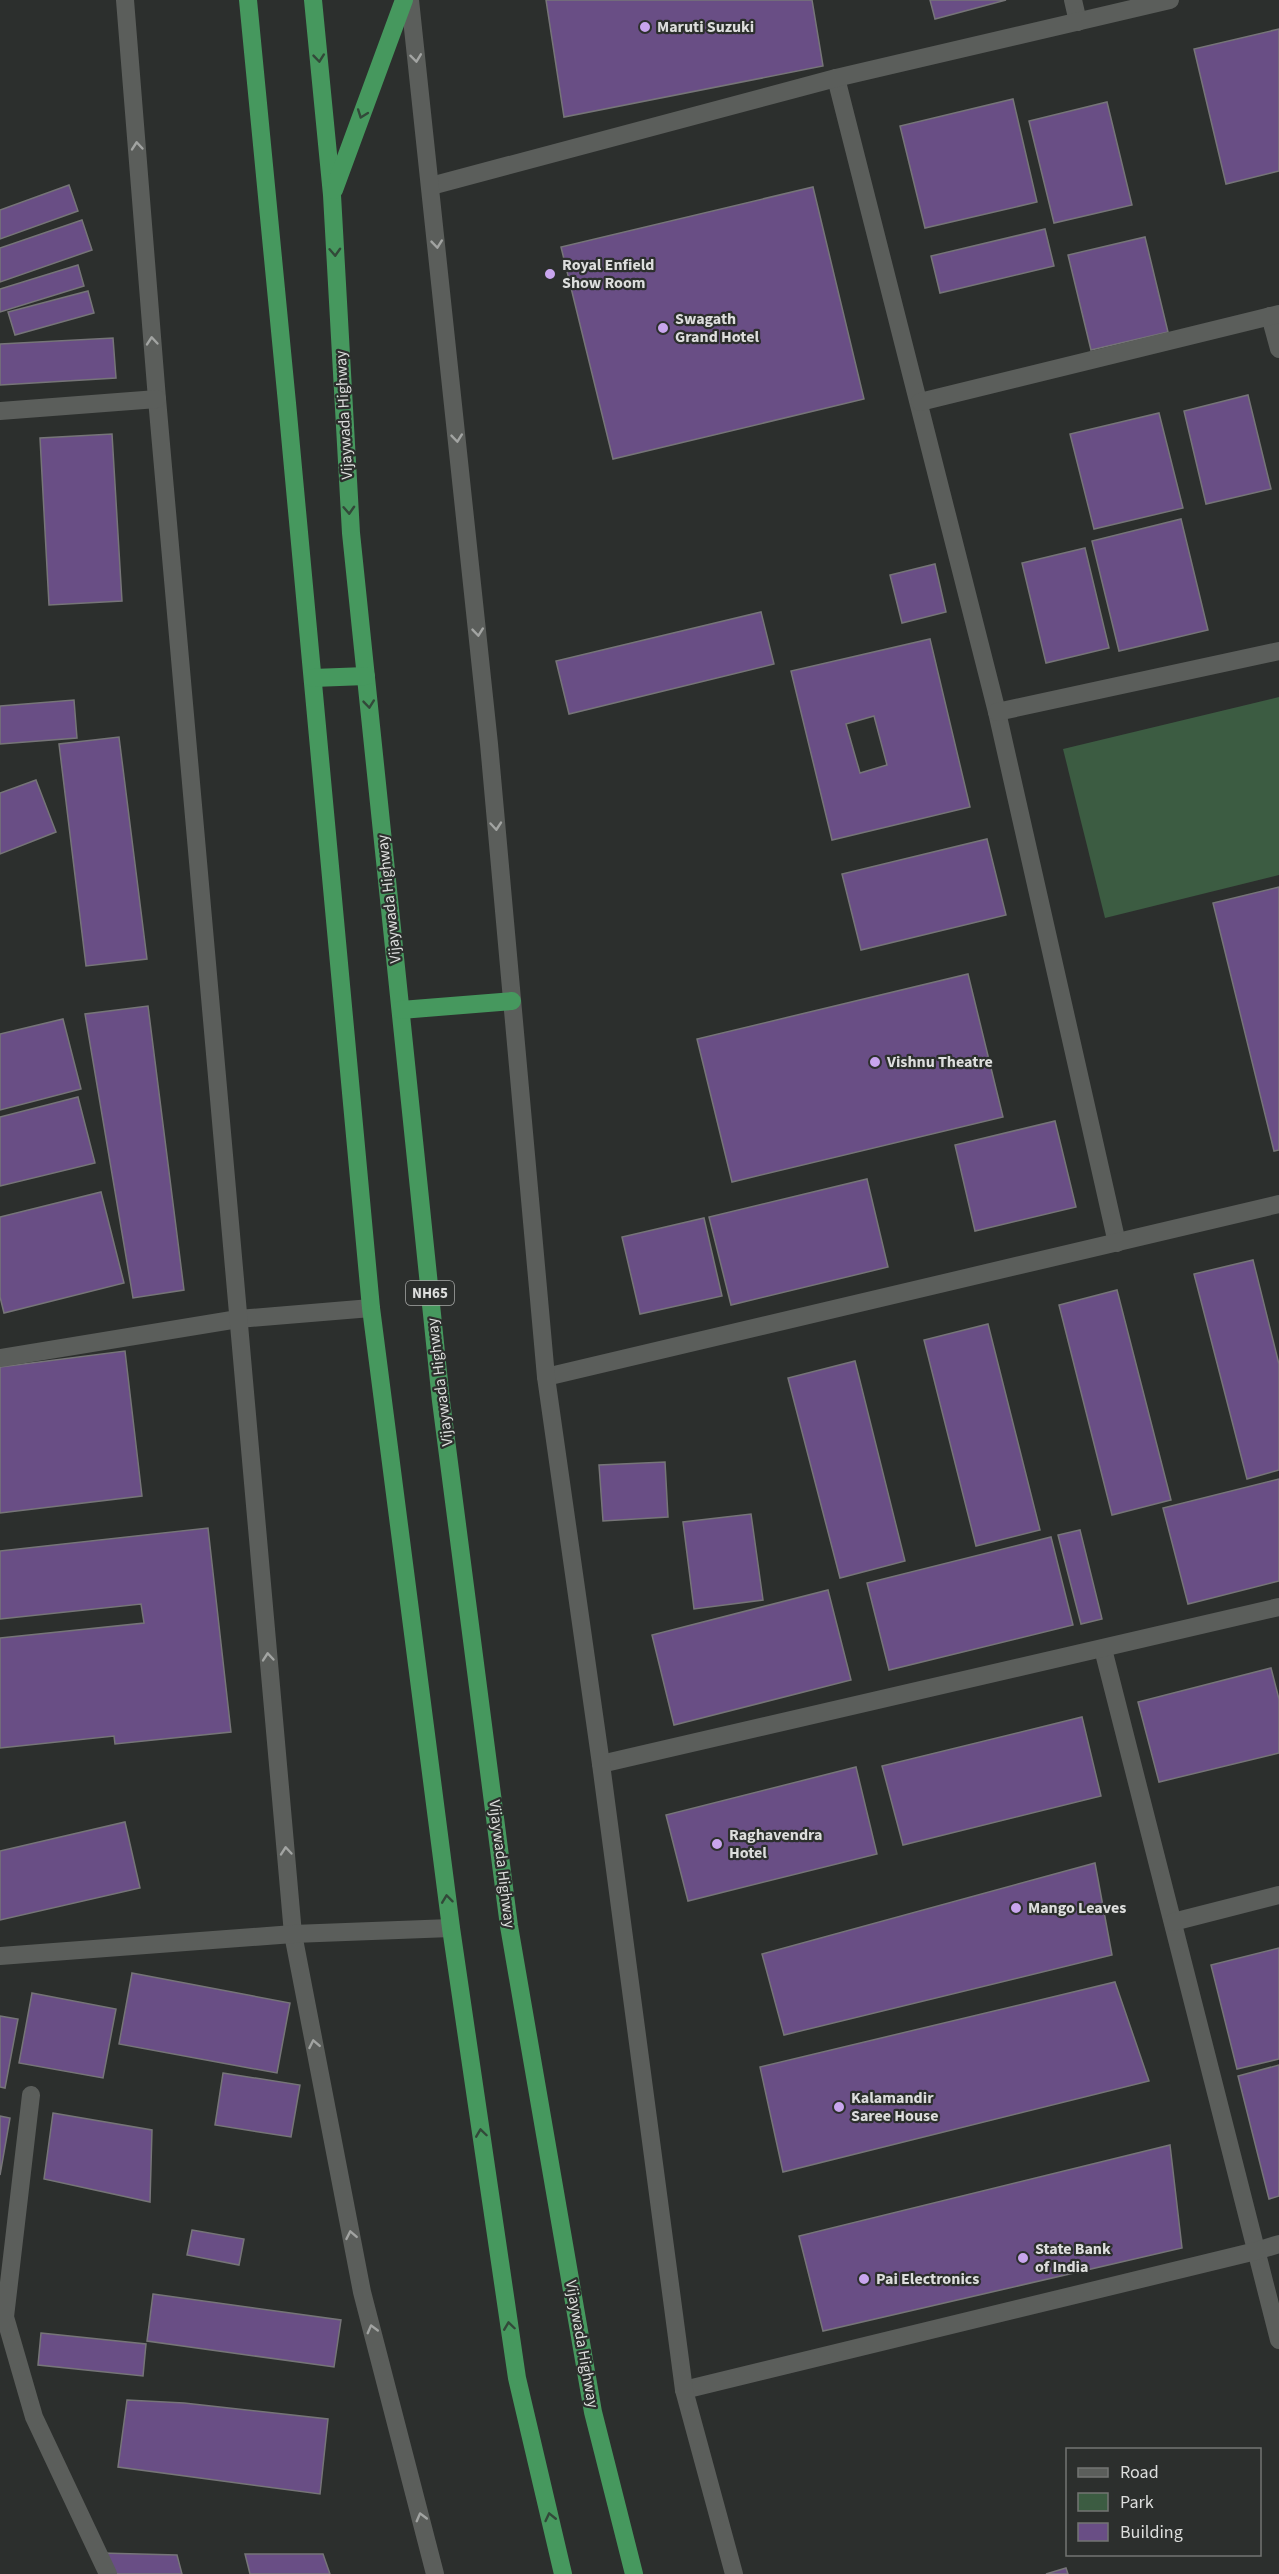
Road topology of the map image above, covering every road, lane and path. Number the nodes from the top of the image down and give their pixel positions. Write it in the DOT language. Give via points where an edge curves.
graph roads {
  1 [pos="125,0"];
  2 [pos="248,0"];
  3 [pos="313,0"];
  4 [pos="405,0"];
  5 [pos="410,0"];
  6 [pos="1072,0"];
  7 [pos="1170,0"];
  8 [pos="1078,22"];
  9 [pos="836,78"];
  10 [pos="431,186"];
  11 [pos="332,195"];
  12 [pos="1274,315"];
  13 [pos="1279,349"];
  14 [pos="157,399"];
  15 [pos="920,402"];
  16 [pos="0,411"];
  17 [pos="1279,651"];
  18 [pos="366,676"];
  19 [pos="313,678"];
  20 [pos="997,712"];
  21 [pos="512,1001"];
  22 [pos="401,1010"];
  23 [pos="1279,1204"];
  24 [pos="1117,1243"];
  25 [pos="370,1308"];
  26 [pos="238,1319"];
  27 [pos="0,1358"];
  28 [pos="546,1377"];
  29 [pos="1279,1607"];
  30 [pos="1103,1649"];
  31 [pos="601,1764"];
  32 [pos="1279,1894"];
  33 [pos="1173,1922"];
  34 [pos="451,1928"];
  35 [pos="293,1934"];
  36 [pos="0,1956"];
  37 [pos="31,2095"];
  38 [pos="1279,2244"];
  39 [pos="1256,2252"];
  40 [pos="2,2317"];
  41 [pos="1279,2340"];
  42 [pos="684,2390"];
  43 [pos="108,2574"];
  44 [pos="435,2574"];
  45 [pos="563,2574"];
  46 [pos="634,2574"];
  47 [pos="734,2574"];
  14 -- 1 [label="street, one-way"];
  2 -- 19 [label="highway"];
  3 -- 11 [label="highway, Vijaywada Highway / NH65, one-way"];
  4 -- 11 [label="highway, one-way"];
  5 -- 10 [label="street, one-way"];
  6 -- 8 [label="street"];
  7 -- 8 [label="street"];
  8 -- 9 [label="street"];
  9 -- 10 [label="street"];
  9 -- 15 [label="street"];
  10 -- 21 [label="street, one-way"];
  11 -- 18 [label="highway, Vijaywada Highway / NH65, one-way" via="351,533"];
  12 -- 13 [label="street"];
  12 -- 15 [label="street"];
  14 -- 16 [label="street"];
  14 -- 26 [label="street"];
  15 -- 20 [label="street"];
  17 -- 20 [label="street"];
  18 -- 19 [label="highway"];
  18 -- 22 [label="highway, Vijaywada Highway / NH65, one-way"];
  19 -- 25 [label="highway"];
  20 -- 24 [label="street"];
  21 -- 22 [label="highway"];
  21 -- 28 [label="street"];
  22 -- 46 [label="highway, Vijaywada Highway / NH65" via="441,1401 509,1926 594,2412"];
  23 -- 24 [label="street"];
  24 -- 28 [label="street"];
  25 -- 26 [label="street"];
  34 -- 25 [label="highway, one-way"];
  26 -- 27 [label="street"];
  35 -- 26 [label="street, one-way"];
  28 -- 31 [label="street"];
  29 -- 30 [label="street"];
  30 -- 31 [label="street"];
  30 -- 33 [label="street"];
  31 -- 42 [label="street"];
  32 -- 33 [label="street"];
  33 -- 39 [label="street"];
  34 -- 35 [label="street"];
  45 -- 34 [label="highway, one-way" via="517,2378"];
  35 -- 36 [label="street"];
  44 -- 35 [label="street, one-way" via="362,2292"];
  37 -- 40 [label="street"];
  38 -- 39 [label="street"];
  39 -- 41 [label="street"];
  39 -- 42 [label="street"];
  40 -- 43 [label="street" via="34,2417"];
  42 -- 47 [label="street"];
}
